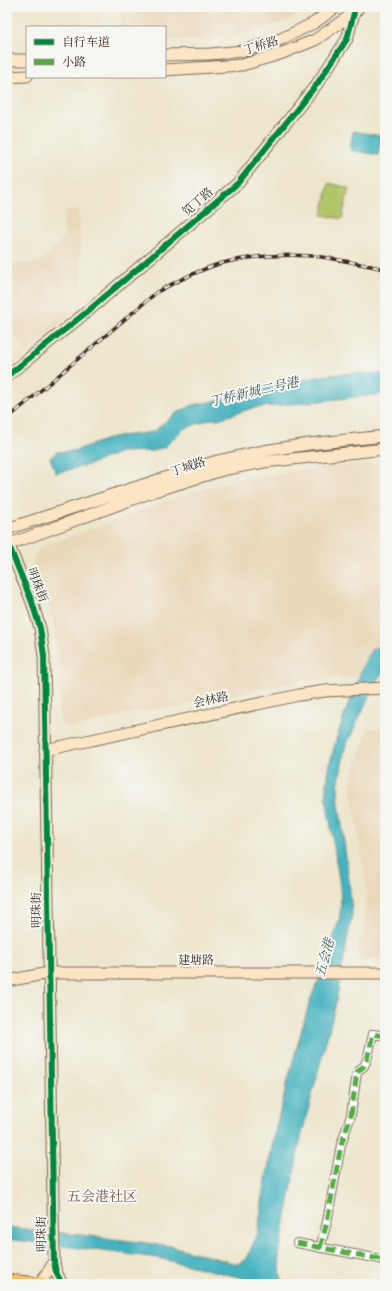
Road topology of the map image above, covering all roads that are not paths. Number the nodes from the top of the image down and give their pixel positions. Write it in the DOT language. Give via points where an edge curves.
graph roads {
  1 [pos="336,7"];
  2 [pos="356,10"];
  3 [pos="166,55"];
  4 [pos="7,60"];
  5 [pos="26,60"];
  6 [pos="166,70"];
  7 [pos="26,76"];
  8 [pos="7,77"];
  9 [pos="7,376"];
  10 [pos="385,436"];
  11 [pos="385,449"];
  12 [pos="7,529"];
  13 [pos="8,544"];
  14 [pos="385,688"];
  15 [pos="45,750"];
  16 [pos="49,973"];
  17 [pos="385,973"];
  18 [pos="7,981"];
  19 [pos="385,1036"];
  20 [pos="297,1243"];
  21 [pos="320,1248"];
  22 [pos="385,1260"];
  23 [pos="54,1262"];
  24 [pos="7,1280"];
  25 [pos="40,1284"];
  26 [pos="62,1284"];
  1 -- 3 [label="street, 丁桥路" via="314,23 281,39 243,50"];
  2 -- 6 [label="street, 丁桥路" via="315,40 280,54 242,65"];
  2 -- 9 [label="street, 笕丁路" via="347,39 317,84 238,183 88,312"];
  4 -- 5 [label="street"];
  7 -- 8 [label="street"];
  10 -- 12 [label="street, 丁城路" via="309,444 217,461"];
  11 -- 13 [label="street, 丁城路" via="264,462 222,470 155,491"];
  13 -- 15 [label="street, 明珠街" via="40,628 44,656"];
  14 -- 15 [label="street, 会林路" via="299,694"];
  15 -- 16 [label="street, 明珠街"];
  16 -- 17 [label="street, 建塘路"];
  16 -- 18 [label="street, 建塘路"];
  16 -- 23 [label="street, 明珠街"];
  19 -- 21 [label="street" via="373,1034 368,1060 357,1072 351,1115 341,1145"];
  20 -- 21 [label="street"];
  21 -- 22 [label="street"];
  23 -- 25 [label="street, 明珠街"];
  23 -- 26 [label="street, 明珠街"];
  24 -- 25 [label="main road"];
}
